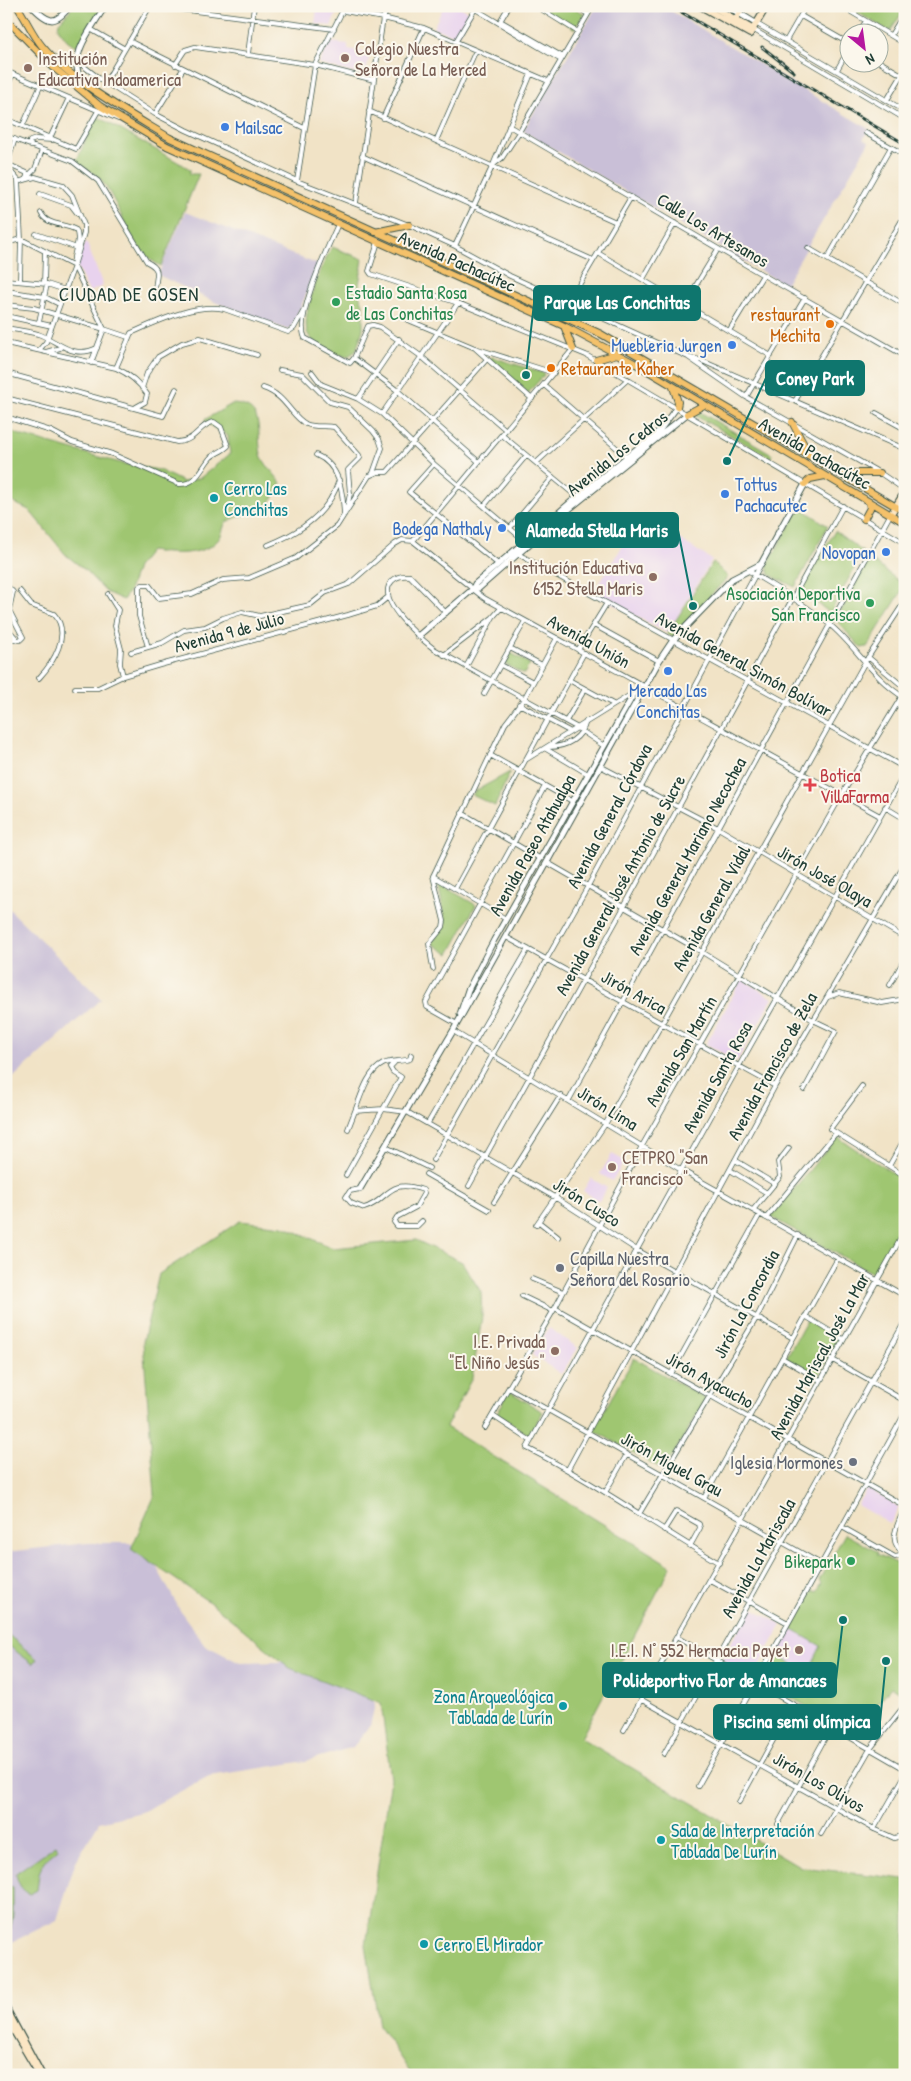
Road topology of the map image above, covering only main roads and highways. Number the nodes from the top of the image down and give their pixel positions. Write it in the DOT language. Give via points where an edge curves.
graph roads {
  1 [pos="18,6"];
  2 [pos="700,6"];
  3 [pos="712,6"];
  4 [pos="743,6"];
  5 [pos="767,6"];
  6 [pos="6,19"];
  7 [pos="735,19"];
  8 [pos="141,121"];
  9 [pos="136,128"];
  10 [pos="409,225"];
  11 [pos="375,232"];
  12 [pos="499,287"];
  13 [pos="496,295"];
  14 [pos="564,326"];
  15 [pos="573,349"];
  16 [pos="617,354"];
  17 [pos="596,360"];
  18 [pos="662,369"];
  19 [pos="658,377"];
  20 [pos="674,387"];
  21 [pos="704,405"];
  22 [pos="677,407"];
  23 [pos="687,414"];
  24 [pos="792,422"];
  25 [pos="811,457"];
  26 [pos="880,472"];
  27 [pos="838,473"];
  28 [pos="825,476"];
  29 [pos="805,484"];
  30 [pos="905,490"];
  31 [pos="869,502"];
  32 [pos="895,506"];
  33 [pos="905,512"];
  34 [pos="891,514"];
  35 [pos="864,519"];
  36 [pos="905,523"];
  37 [pos="6,2008"];
  38 [pos="6,2018"];
  39 [pos="41,2075"];
  1 -- 8 [label="main road, Avenida Pachacútec" via="41,45 115,106"];
  2 -- 7 [label="main road"];
  3 -- 7 [label="main road"];
  4 -- 7 [label="main road"];
  5 -- 7 [label="main road" via="754,29"];
  6 -- 9 [label="main road, Avenida Pachacútec" via="99,109"];
  8 -- 9 [label="main road"];
  8 -- 11 [label="main road, Avenida Pachacútec" via="181,144"];
  9 -- 13 [label="main road, Avenida Pachacútec" via="177,151"];
  10 -- 11 [label="main road"];
  11 -- 12 [label="main road, Avenida Pachacútec"];
  12 -- 13 [label="main road"];
  12 -- 18 [label="main road, Avenida Pachacútec" via="601,334"];
  13 -- 14 [label="main road, Avenida Pachacútec"];
  14 -- 15 [label="main road"];
  14 -- 16 [label="main road, Avenida Pachacútec"];
  16 -- 17 [label="main road"];
  16 -- 19 [label="main road, Avenida Pachacútec"];
  18 -- 19 [label="main road"];
  18 -- 25 [label="main road, Avenida Pachacútec"];
  19 -- 20 [label="main road, Avenida Pachacútec"];
  20 -- 21 [label="main road, Avenida Pachacútec"];
  20 -- 22 [label="main road"];
  21 -- 23 [label="main road"];
  21 -- 28 [label="main road, Avenida Pachacútec"];
  24 -- 25 [label="main road"];
  25 -- 27 [label="main road, Avenida Pachacútec"];
  26 -- 27 [label="main road"];
  27 -- 32 [label="main road, Avenida Pachacútec"];
  28 -- 29 [label="main road" via="810,479"];
  28 -- 31 [label="main road, Avenida Pachacútec"];
  30 -- 32 [label="main road"];
  31 -- 34 [label="main road, Avenida Pachacútec"];
  31 -- 35 [label="main road" via="870,508"];
  32 -- 33 [label="main road, Avenida Pachacútec"];
  32 -- 34 [label="main road"];
  34 -- 36 [label="main road, Avenida Pachacútec"];
  37 -- 39 [label="main road"];
  38 -- 39 [label="main road"];
}
